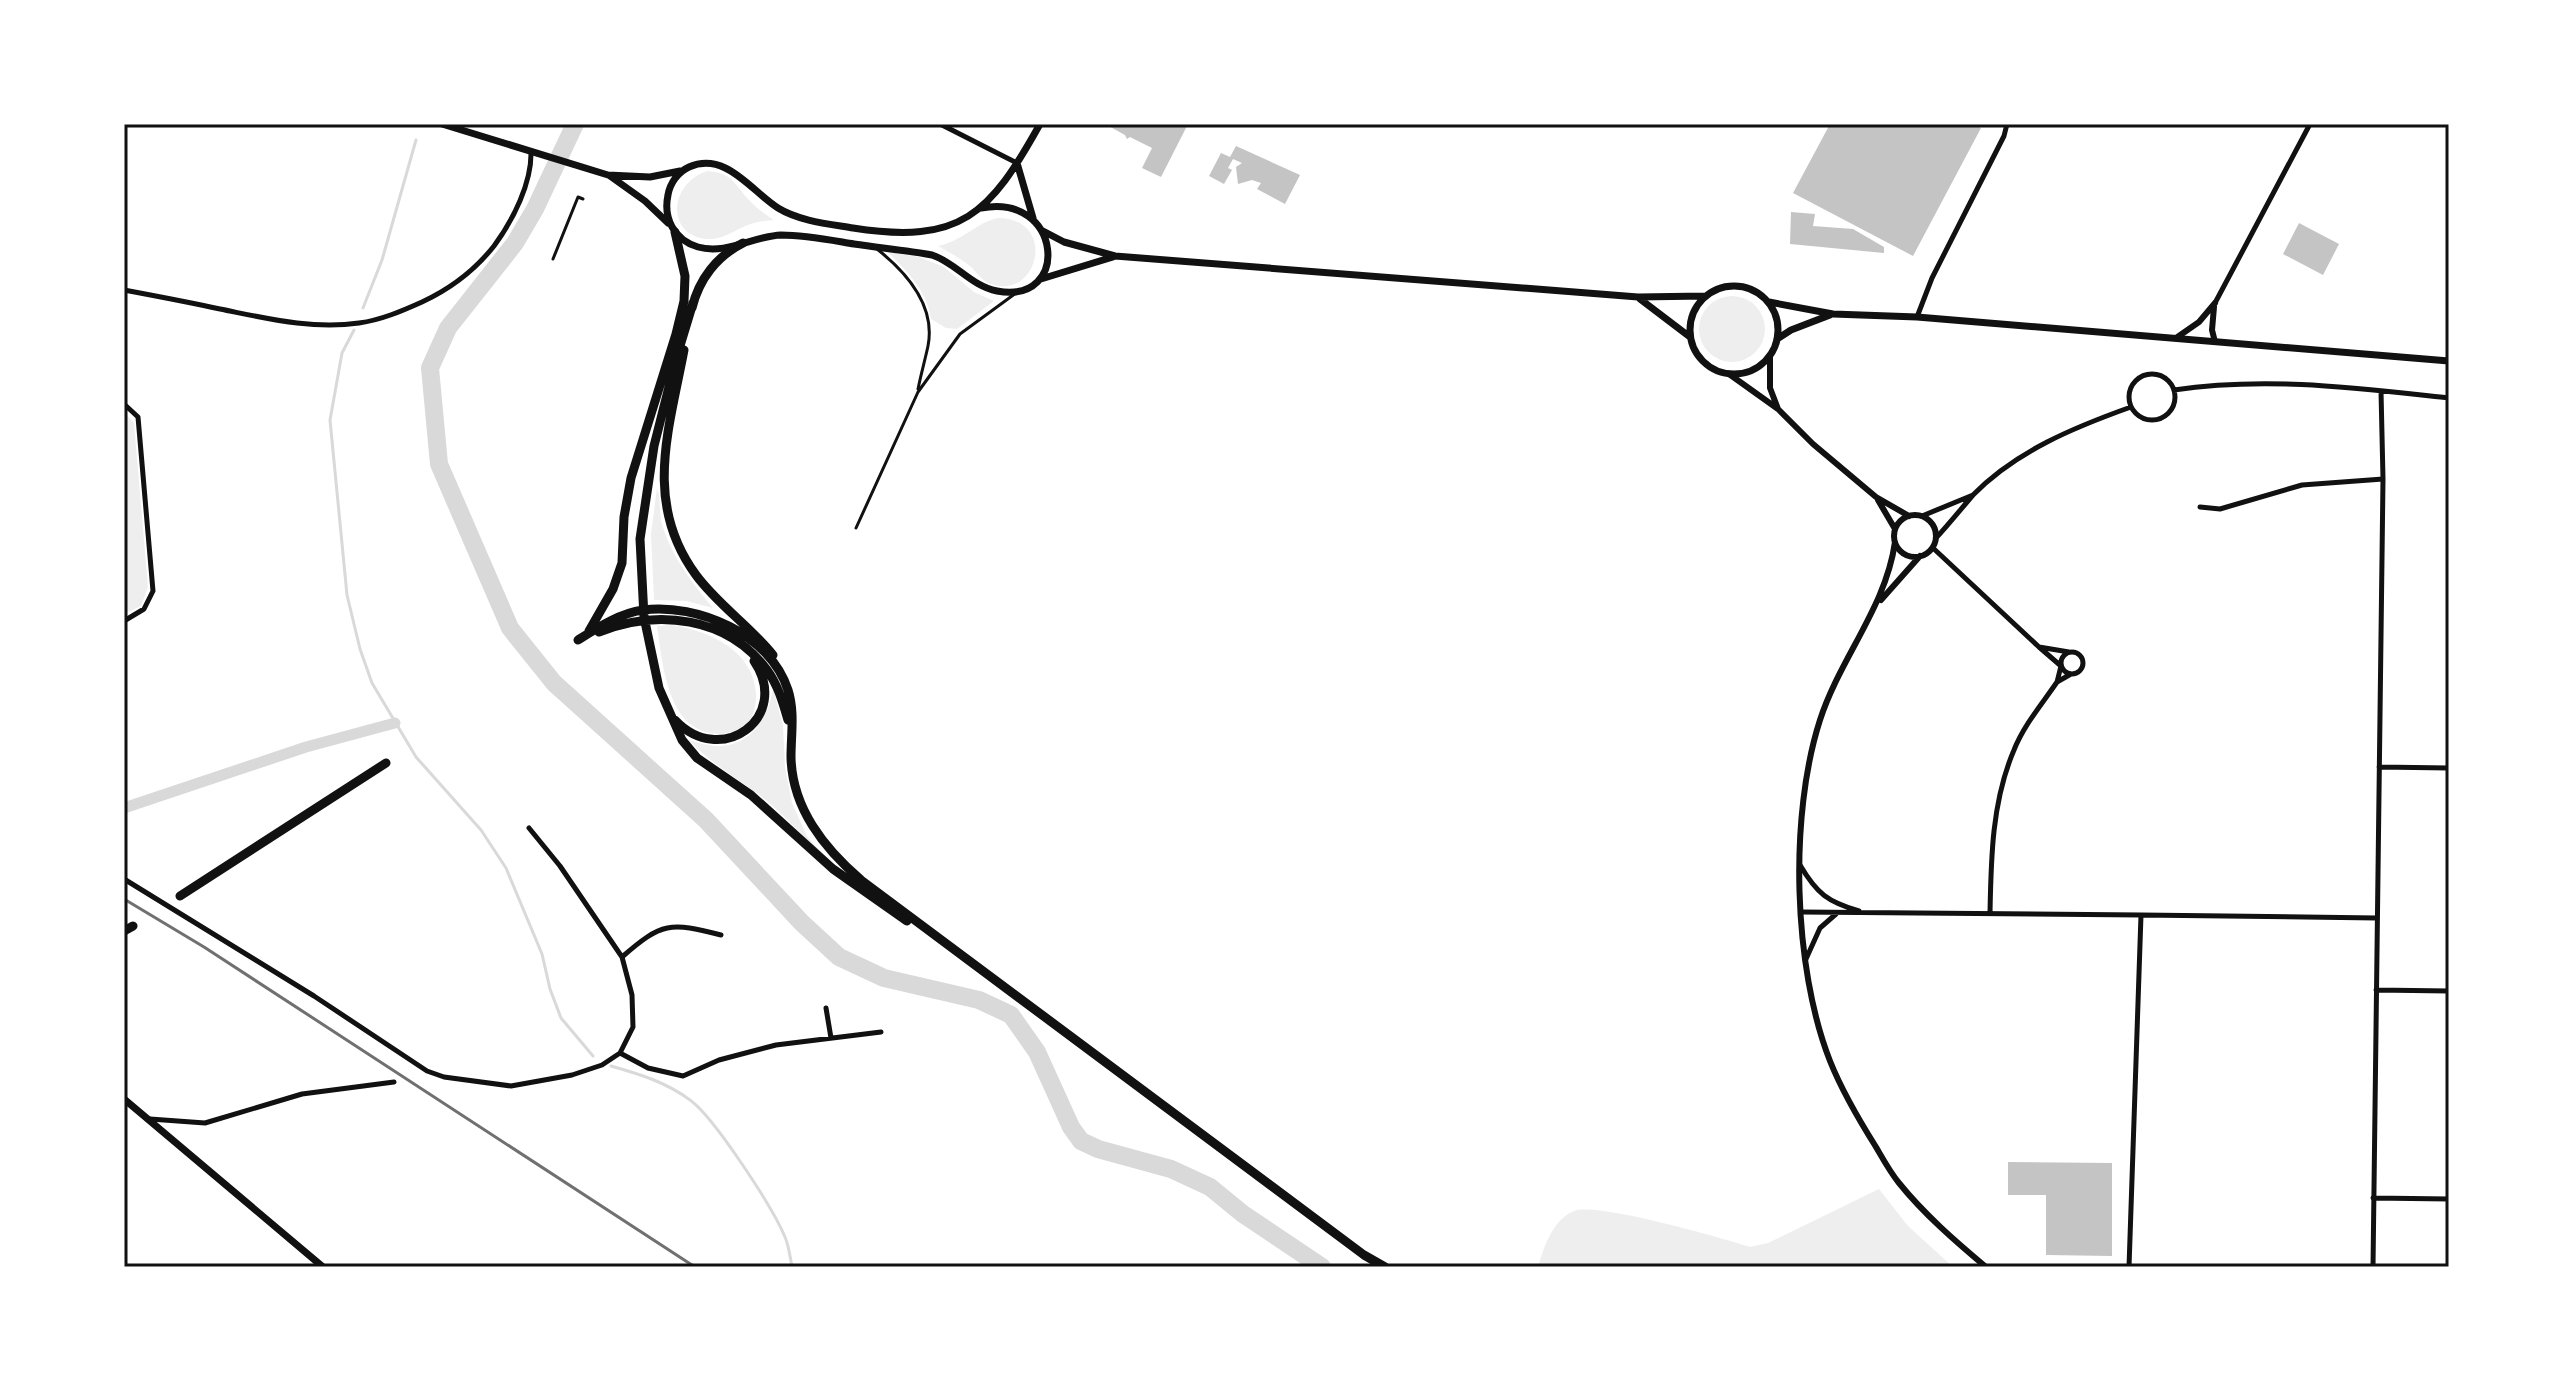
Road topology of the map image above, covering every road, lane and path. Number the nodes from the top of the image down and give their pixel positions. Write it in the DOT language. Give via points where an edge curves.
graph roads {
  1 [pos="443,124"];
  2 [pos="940,124"];
  3 [pos="1040,124"];
  4 [pos="2007,124"];
  5 [pos="2310,124"];
  6 [pos="536,152"];
  7 [pos="1017,163"];
  8 [pos="682,171"];
  9 [pos="608,175"];
  10 [pos="583,199"];
  11 [pos="981,208"];
  12 [pos="1033,220"];
  13 [pos="668,223"];
  14 [pos="1043,231"];
  15 [pos="675,232"];
  16 [pos="743,243"];
  17 [pos="874,247"];
  18 [pos="1115,256"];
  19 [pos="553,259"];
  20 [pos="1040,280"];
  21 [pos="124,290"];
  22 [pos="1016,293"];
  23 [pos="1705,296"];
  24 [pos="1638,297"];
  25 [pos="689,302"];
  26 [pos="1769,302"];
  27 [pos="2215,303"];
  28 [pos="1833,314"];
  29 [pos="1917,317"];
  30 [pos="1690,337"];
  31 [pos="2176,338"];
  32 [pos="1777,339"];
  33 [pos="2215,342"];
  34 [pos="1770,355"];
  35 [pos="2449,361"];
  36 [pos="1729,374"];
  37 [pos="2174,390"];
  38 [pos="2381,391"];
  39 [pos="918,392"];
  40 [pos="2449,398"];
  41 [pos="124,404"];
  42 [pos="2131,407"];
  43 [pos="1778,409"];
  44 [pos="2383,479"];
  45 [pos="1974,494"];
  46 [pos="1876,497"];
  47 [pos="2200,507"];
  48 [pos="1909,516"];
  49 [pos="1922,516"];
  50 [pos="856,528"];
  51 [pos="1895,529"];
  52 [pos="1936,538"];
  53 [pos="1895,542"];
  54 [pos="1933,548"];
  55 [pos="1920,556"];
  56 [pos="1878,602"];
  57 [pos="124,621"];
  58 [pos="582,638"];
  59 [pos="567,647"];
  60 [pos="2039,647"];
  61 [pos="746,649"];
  62 [pos="2069,652"];
  63 [pos="2061,666"];
  64 [pos="2071,674"];
  65 [pos="2057,682"];
  66 [pos="787,687"];
  67 [pos="668,712"];
  68 [pos="792,735"];
  69 [pos="386,763"];
  70 [pos="2379,767"];
  71 [pos="2449,768"];
  72 [pos="529,828"];
  73 [pos="1798,863"];
  74 [pos="124,879"];
  75 [pos="180,896"];
  76 [pos="1801,912"];
  77 [pos="1837,913"];
  78 [pos="1864,913"];
  79 [pos="1990,913"];
  80 [pos="2141,915"];
  81 [pos="2377,918"];
  82 [pos="721,935"];
  83 [pos="945,943"];
  84 [pos="622,957"];
  85 [pos="1806,959"];
  86 [pos="2376,990"];
  87 [pos="2449,991"];
  88 [pos="826,1008"];
  89 [pos="881,1032"];
  90 [pos="831,1038"];
  91 [pos="620,1053"];
  92 [pos="394,1082"];
  93 [pos="124,1099"];
  94 [pos="149,1119"];
  95 [pos="2373,1198"];
  96 [pos="2449,1199"];
  97 [pos="323,1267"];
  98 [pos="1385,1267"];
  99 [pos="1986,1267"];
  100 [pos="2129,1267"];
  101 [pos="2373,1267"];
  1 -- 6 [label="main road"];
  2 -- 7 [label="street"];
  3 -- 7 [label="main road"];
  4 -- 29 [label="street"];
  5 -- 27 [label="street"];
  6 -- 9 [label="main road"];
  6 -- 21 [label="street" via="517,206 487,254 443,290 390,315 353,324 307,324"];
  7 -- 11 [label="main road"];
  7 -- 12 [label="main road"];
  8 -- 9 [label="main road" via="650,177"];
  8 -- 11 [label="main road" via="704,164 723,167 784,212 880,232 942,230"];
  8 -- 13 [label="main road" via="669,191"];
  9 -- 13 [label="main road"];
  10 -- 19 [label="lane" via="578,197"];
  11 -- 12 [label="main road" via="1007,207"];
  12 -- 14 [label="main road"];
  13 -- 15 [label="main road"];
  14 -- 18 [label="main road"];
  14 -- 20 [label="main road" via="1050,256"];
  15 -- 16 [label="main road" via="700,247"];
  15 -- 25 [label="highway"];
  16 -- 17 [label="main road" via="788,235"];
  16 -- 25 [label="highway" via="712,266"];
  17 -- 22 [label="main road" via="938,257 984,288"];
  17 -- 39 [label="lane" via="905,275 926,311 928,345"];
  18 -- 20 [label="main road"];
  18 -- 24 [label="main road"];
  20 -- 22 [label="main road"];
  22 -- 39 [label="lane" via="960,334"];
  23 -- 24 [label="main road"];
  23 -- 26 [label="main road" via="1738,286"];
  23 -- 30 [label="main road" via="1695,307"];
  24 -- 30 [label="main road"];
  25 -- 58 [label="highway" via="631,478 622,563 613,589"];
  25 -- 66 [label="highway" via="663,461 667,517 696,576 764,644"];
  25 -- 67 [label="highway" via="654,446 640,539 649,642"];
  26 -- 28 [label="main road"];
  26 -- 32 [label="main road" via="1777,320"];
  27 -- 31 [label="street"];
  27 -- 33 [label="street"];
  28 -- 29 [label="main road"];
  28 -- 32 [label="main road"];
  29 -- 31 [label="main road"];
  30 -- 36 [label="main road" via="1699,358"];
  31 -- 33 [label="main road"];
  32 -- 34 [label="main road"];
  33 -- 35 [label="main road"];
  34 -- 36 [label="main road" via="1752,370"];
  34 -- 43 [label="street" via="1770,388"];
  36 -- 43 [label="street"];
  37 -- 38 [label="street" via="2268,382"];
  37 -- 42 [label="street" via="2171,409 2161,418 2146,420"];
  37 -- 42 [label="street" via="2158,375 2143,376 2129,392"];
  38 -- 40 [label="street"];
  38 -- 44 [label="street"];
  39 -- 50 [label="lane"];
  41 -- 57 [label="street" via="138,417 153,591 144,609"];
  42 -- 45 [label="street" via="2078,426 2022,456"];
  43 -- 46 [label="street"];
  44 -- 47 [label="street" via="2302,485 2220,509"];
  44 -- 70 [label="street"];
  45 -- 49 [label="street"];
  45 -- 52 [label="street"];
  46 -- 48 [label="street"];
  46 -- 51 [label="street"];
  48 -- 49 [label="street"];
  48 -- 51 [label="street"];
  49 -- 52 [label="street" via="1931,522"];
  51 -- 53 [label="street"];
  52 -- 54 [label="street"];
  53 -- 55 [label="street" via="1902,552"];
  53 -- 56 [label="street"];
  54 -- 55 [label="street"];
  54 -- 60 [label="street"];
  55 -- 56 [label="street"];
  56 -- 73 [label="street" via="1834,682 1820,721 1804,793"];
  58 -- 59 [label="highway"];
  58 -- 61 [label="highway" via="629,622 679,618 706,626"];
  58 -- 66 [label="highway" via="642,610 682,609 708,616 748,638"];
  60 -- 62 [label="street"];
  60 -- 63 [label="street"];
  61 -- 67 [label="highway" via="759,668 764,700 760,716 746,731 713,740 693,734"];
  61 -- 68 [label="highway" via="774,681"];
  62 -- 63 [label="street"];
  62 -- 64 [label="street" via="2083,662"];
  63 -- 64 [label="street"];
  63 -- 65 [label="street"];
  64 -- 65 [label="street"];
  65 -- 79 [label="street" via="2015,747 2004,776 1991,848"];
  66 -- 68 [label="highway"];
  67 -- 83 [label="highway" via="697,758 751,795 833,869"];
  68 -- 83 [label="highway" via="800,801 823,843 861,880"];
  69 -- 75 [label="highway"];
  70 -- 71 [label="street"];
  70 -- 81 [label="street"];
  72 -- 84 [label="street"];
  73 -- 76 [label="street"];
  73 -- 78 [label="street" via="1829,901"];
  74 -- 91 [label="street" via="435,1074 511,1086 572,1075"];
  76 -- 77 [label="street"];
  76 -- 85 [label="street"];
  77 -- 78 [label="street"];
  77 -- 85 [label="street" via="1820,928"];
  78 -- 79 [label="street"];
  79 -- 80 [label="street"];
  80 -- 81 [label="street"];
  80 -- 100 [label="street"];
  81 -- 86 [label="street"];
  82 -- 84 [label="street" via="681,925 657,931"];
  83 -- 98 [label="highway"];
  84 -- 91 [label="street" via="633,1027"];
  85 -- 99 [label="street" via="1830,1063 1864,1128 1898,1182"];
  86 -- 87 [label="street"];
  86 -- 95 [label="street"];
  88 -- 90 [label="street"];
  89 -- 90 [label="street"];
  90 -- 91 [label="street" via="741,1053 683,1076 648,1068"];
  92 -- 94 [label="street" via="302,1094 205,1123"];
  93 -- 94 [label="main road"];
  94 -- 97 [label="main road"];
  95 -- 96 [label="street"];
  95 -- 101 [label="street"];
}
